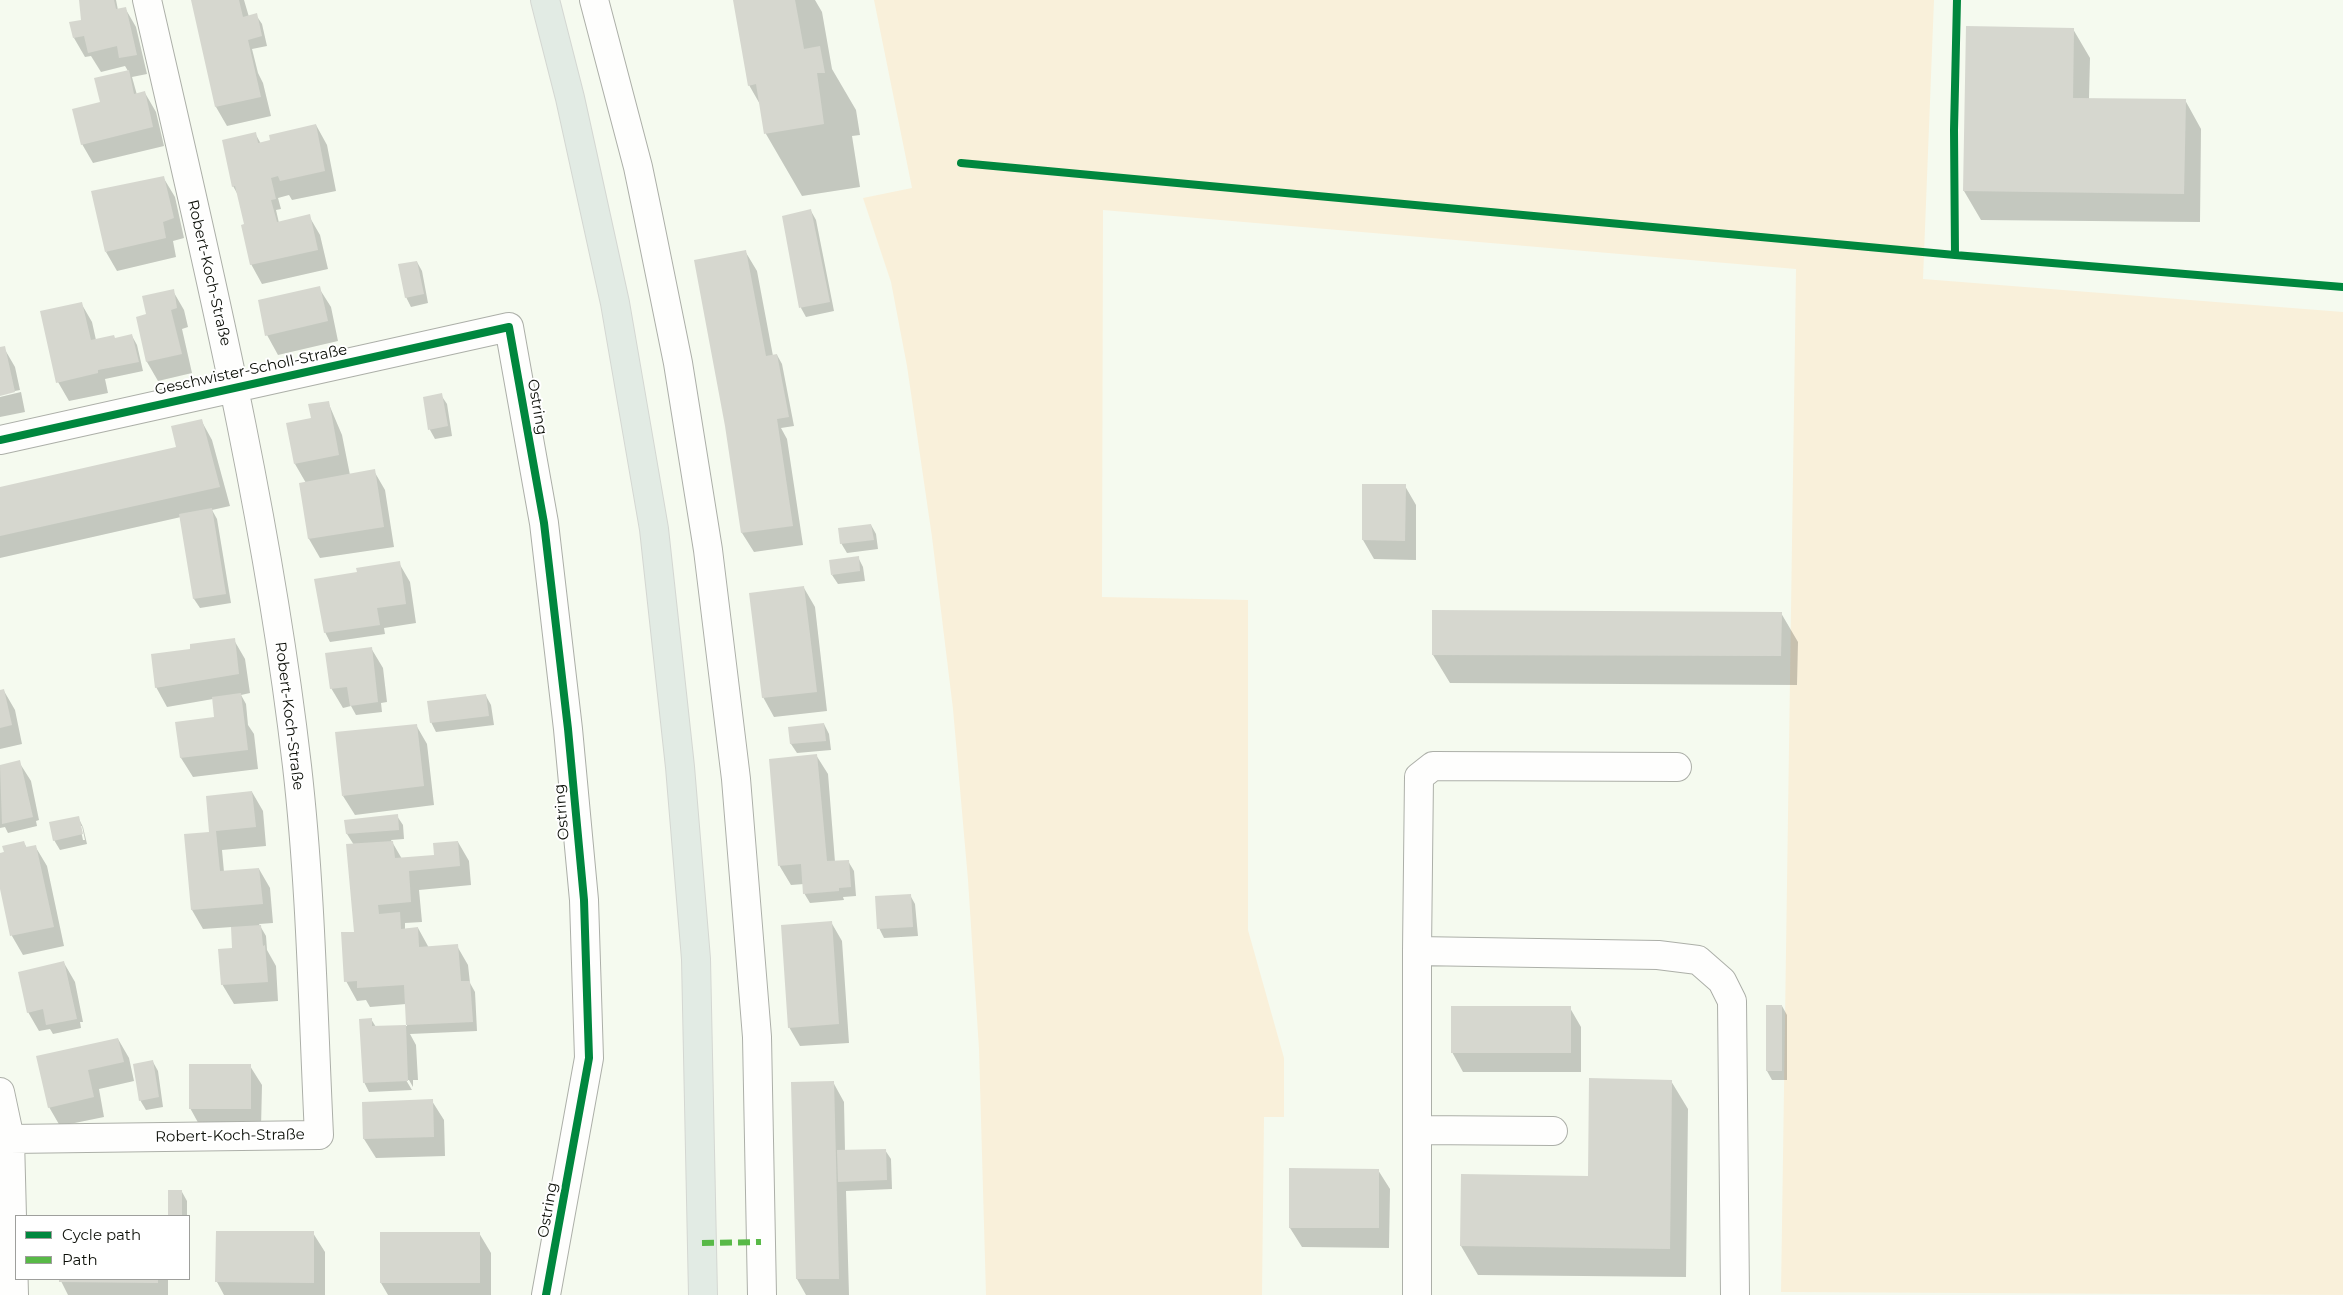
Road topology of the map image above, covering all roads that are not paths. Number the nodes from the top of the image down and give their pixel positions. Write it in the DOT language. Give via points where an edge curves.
graph roads {
  1 [pos="147,0"];
  2 [pos="545,0"];
  3 [pos="594,0"];
  4 [pos="509,327"];
  5 [pos="235,387"];
  6 [pos="0,440"];
  7 [pos="1676,767"];
  8 [pos="1417,951"];
  9 [pos="0,1092"];
  10 [pos="1417,1130"];
  11 [pos="1553,1131"];
  12 [pos="10,1139"];
  13 [pos="14,1295"];
  14 [pos="546,1295"];
  15 [pos="703,1295"];
  16 [pos="762,1295"];
  17 [pos="1417,1295"];
  18 [pos="1735,1295"];
  1 -- 5 [label="street, Robert-Koch-Straße"];
  2 -- 15 [label="main road" via="615,303 654,529 680,767 696,959"];
  3 -- 16 [label="street" via="648,215 678,363 708,550 736,778 757,1037"];
  4 -- 5 [label="street, Geschwister-Scholl-Straße"];
  4 -- 14 [label="street, Ostring" via="544,523 584,900 589,1058"];
  5 -- 6 [label="street, Geschwister-Scholl-Straße"];
  5 -- 12 [label="street, Robert-Koch-Straße" via="274,605 297,768 310,928 319,1136"];
  7 -- 8 [label="street" via="1433,766 1420,777"];
  8 -- 10 [label="street"];
  8 -- 18 [label="street" via="1658,956 1698,960 1722,981 1732,1001"];
  9 -- 12 [label="street"];
  10 -- 11 [label="street"];
  10 -- 17 [label="street"];
  12 -- 13 [label="street"];
}
